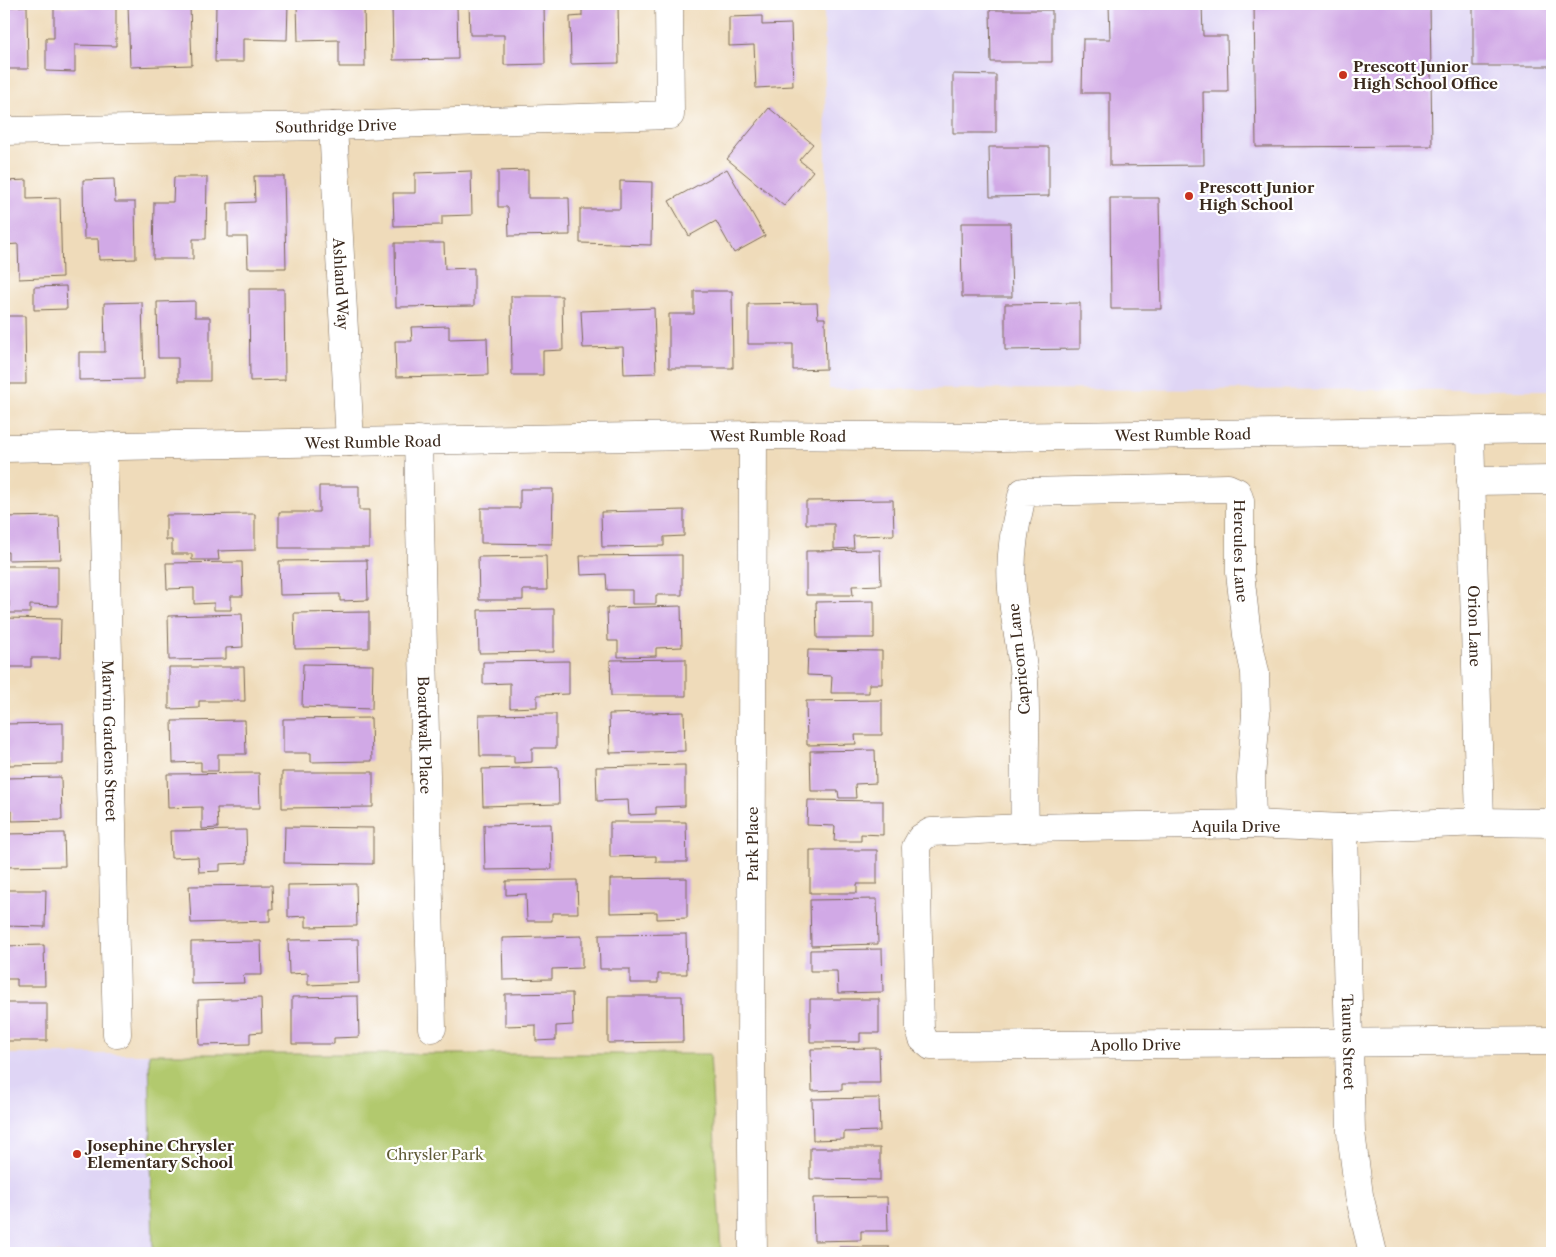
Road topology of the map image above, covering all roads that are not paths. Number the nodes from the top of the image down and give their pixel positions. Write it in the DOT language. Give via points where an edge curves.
graph roads {
  1 [pos="669,4"];
  2 [pos="333,126"];
  3 [pos="4,131"];
  4 [pos="1552,429"];
  5 [pos="1470,430"];
  6 [pos="753,435"];
  7 [pos="418,440"];
  8 [pos="350,442"];
  9 [pos="103,446"];
  10 [pos="4,448"];
  11 [pos="1471,474"];
  12 [pos="1552,480"];
  13 [pos="1024,492"];
  14 [pos="1480,822"];
  15 [pos="1552,823"];
  16 [pos="1252,824"];
  17 [pos="1024,828"];
  18 [pos="1344,828"];
  19 [pos="921,838"];
  20 [pos="432,1028"];
  21 [pos="117,1034"];
  22 [pos="1552,1041"];
  23 [pos="1350,1043"];
  24 [pos="753,1253"];
  25 [pos="1373,1253"];
  1 -- 2 [label="street, Southridge Drive" via="670,115"];
  2 -- 3 [label="street, Southridge Drive"];
  2 -- 8 [label="street, Ashland Way"];
  4 -- 5 [label="street, West Rumble Road"];
  5 -- 6 [label="street, West Rumble Road" via="1010,437"];
  5 -- 11 [label="street, Orion Lane"];
  6 -- 7 [label="street, West Rumble Road"];
  6 -- 24 [label="street, Park Place"];
  7 -- 8 [label="street, West Rumble Road"];
  7 -- 20 [label="street, Boardwalk Place"];
  8 -- 9 [label="street, West Rumble Road"];
  9 -- 10 [label="street, West Rumble Road"];
  9 -- 21 [label="street, Marvin Gardens Street"];
  11 -- 12 [label="street"];
  11 -- 14 [label="street, Orion Lane"];
  13 -- 16 [label="street, Hercules Lane" via="1228,488 1237,492 1240,501 1240,573 1255,672"];
  13 -- 17 [label="street, Capricorn Lane" via="1016,520 1012,588 1026,720"];
  14 -- 15 [label="street, Aquila Drive"];
  14 -- 18 [label="street, Aquila Drive"];
  16 -- 17 [label="street, Aquila Drive"];
  16 -- 18 [label="street, Aquila Drive"];
  17 -- 19 [label="street, Aquila Drive" via="931,832"];
  18 -- 23 [label="street, Taurus Street"];
  19 -- 23 [label="street, Apollo Drive" via="916,847 920,1029 931,1046"];
  22 -- 23 [label="street, Apollo Drive"];
  23 -- 25 [label="street, Taurus Street" via="1352,1132 1359,1195"];
}
